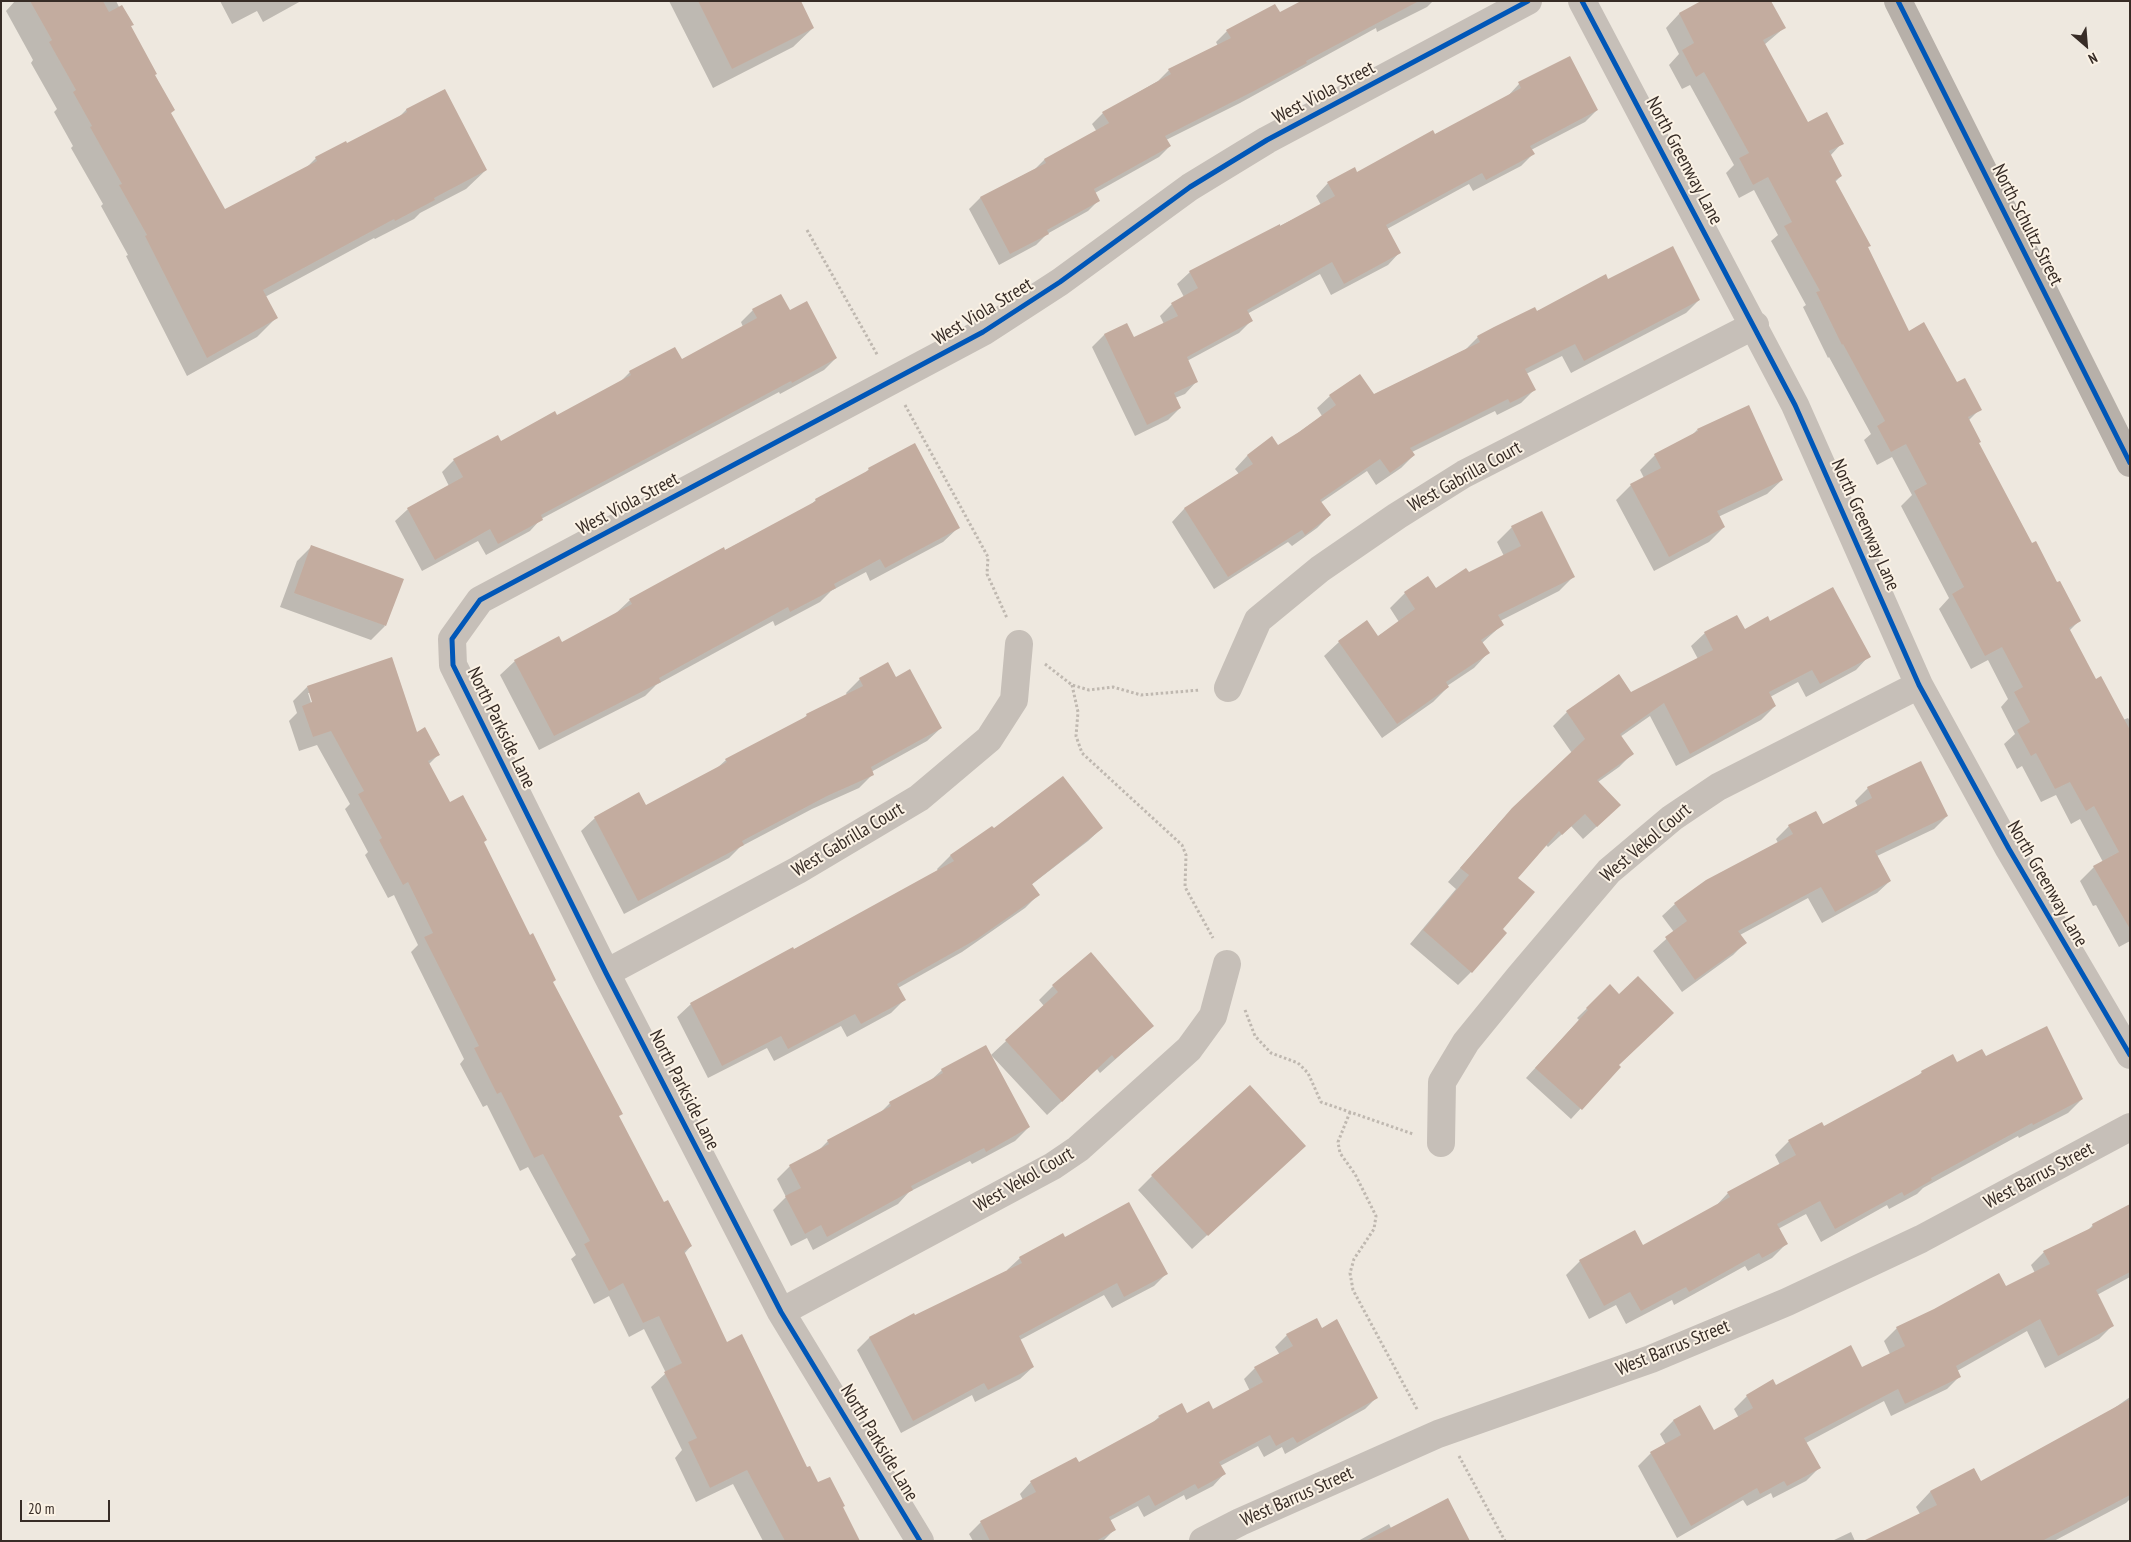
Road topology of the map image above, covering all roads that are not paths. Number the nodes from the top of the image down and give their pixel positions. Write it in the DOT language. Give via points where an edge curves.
graph roads {
  1 [pos="1528,1"];
  2 [pos="1582,1"];
  3 [pos="1898,1"];
  4 [pos="1755,325"];
  5 [pos="2130,463"];
  6 [pos="452,638"];
  7 [pos="1019,644"];
  8 [pos="1920,685"];
  9 [pos="1228,688"];
  10 [pos="1227,964"];
  11 [pos="606,973"];
  12 [pos="2130,1055"];
  13 [pos="2130,1127"];
  14 [pos="1441,1144"];
  15 [pos="781,1312"];
  16 [pos="920,1541"];
  17 [pos="1203,1541"];
  1 -- 6 [label="street, West Viola Street" via="1267,140 1190,188 983,332 480,600"];
  2 -- 4 [label="street, North Greenway Lane"];
  3 -- 5 [label="street, North Schultz Street"];
  4 -- 8 [label="street, North Greenway Lane" via="1796,405"];
  4 -- 9 [label="street, West Gabrilla Court" via="1464,474 1320,568 1258,620"];
  6 -- 11 [label="street, North Parkside Lane" via="453,665"];
  7 -- 11 [label="street, West Gabrilla Court" via="1014,700 989,739 919,798 798,870"];
  8 -- 12 [label="street, North Greenway Lane" via="2009,849"];
  8 -- 14 [label="street, West Vekol Court" via="1718,787 1672,818 1609,871 1466,1042 1442,1082"];
  10 -- 15 [label="street, West Vekol Court" via="1213,1016 1189,1049 1078,1149 1053,1166"];
  11 -- 15 [label="street, North Parkside Lane"];
  13 -- 17 [label="street, West Barrus Street" via="1921,1239 1787,1302 1651,1359 1438,1434"];
  15 -- 16 [label="street, North Parkside Lane"];
}
